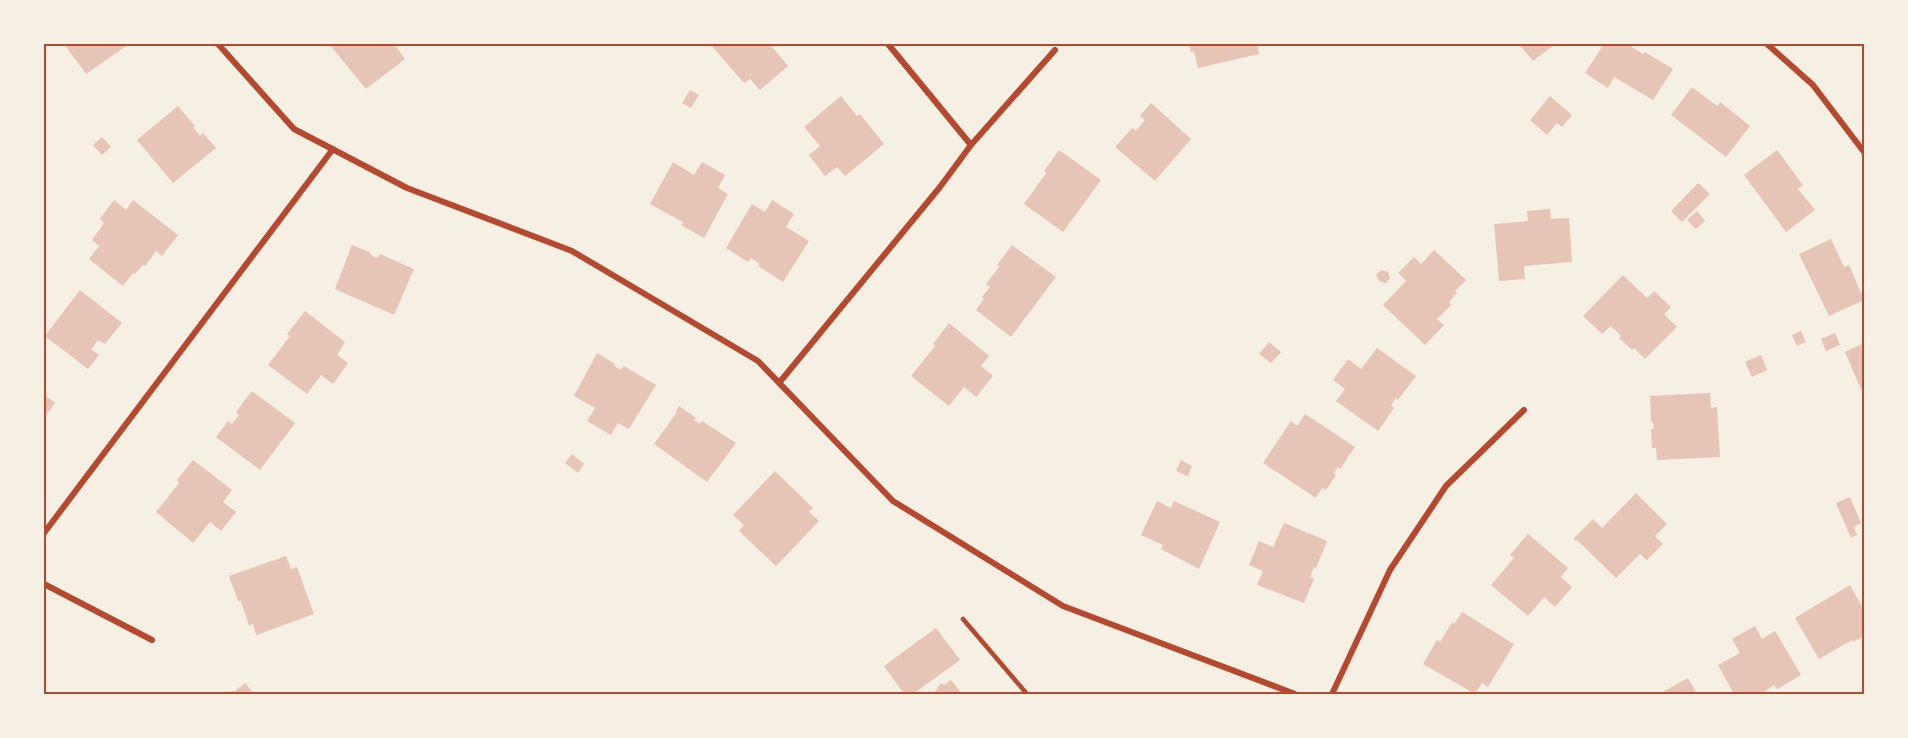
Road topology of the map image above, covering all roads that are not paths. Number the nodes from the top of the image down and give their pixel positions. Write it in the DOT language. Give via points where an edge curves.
graph roads {
  1 [pos="218,44"];
  2 [pos="888,44"];
  3 [pos="1767,44"];
  4 [pos="1055,50"];
  5 [pos="971,146"];
  6 [pos="333,149"];
  7 [pos="1864,152"];
  8 [pos="779,383"];
  9 [pos="1524,410"];
  10 [pos="44,533"];
  11 [pos="44,584"];
  12 [pos="963,619"];
  13 [pos="152,640"];
  14 [pos="1027,694"];
  15 [pos="1295,694"];
  16 [pos="1332,694"];
  1 -- 6 [label="street" via="294,129"];
  2 -- 5 [label="street"];
  3 -- 7 [label="street" via="1813,85"];
  4 -- 5 [label="street"];
  5 -- 8 [label="street"];
  6 -- 8 [label="street" via="406,188 572,252 758,361"];
  6 -- 10 [label="street"];
  8 -- 15 [label="street" via="893,501 1063,606"];
  9 -- 16 [label="street" via="1446,486 1390,570"];
  11 -- 13 [label="street"];
  12 -- 14 [label="lane"];
}
